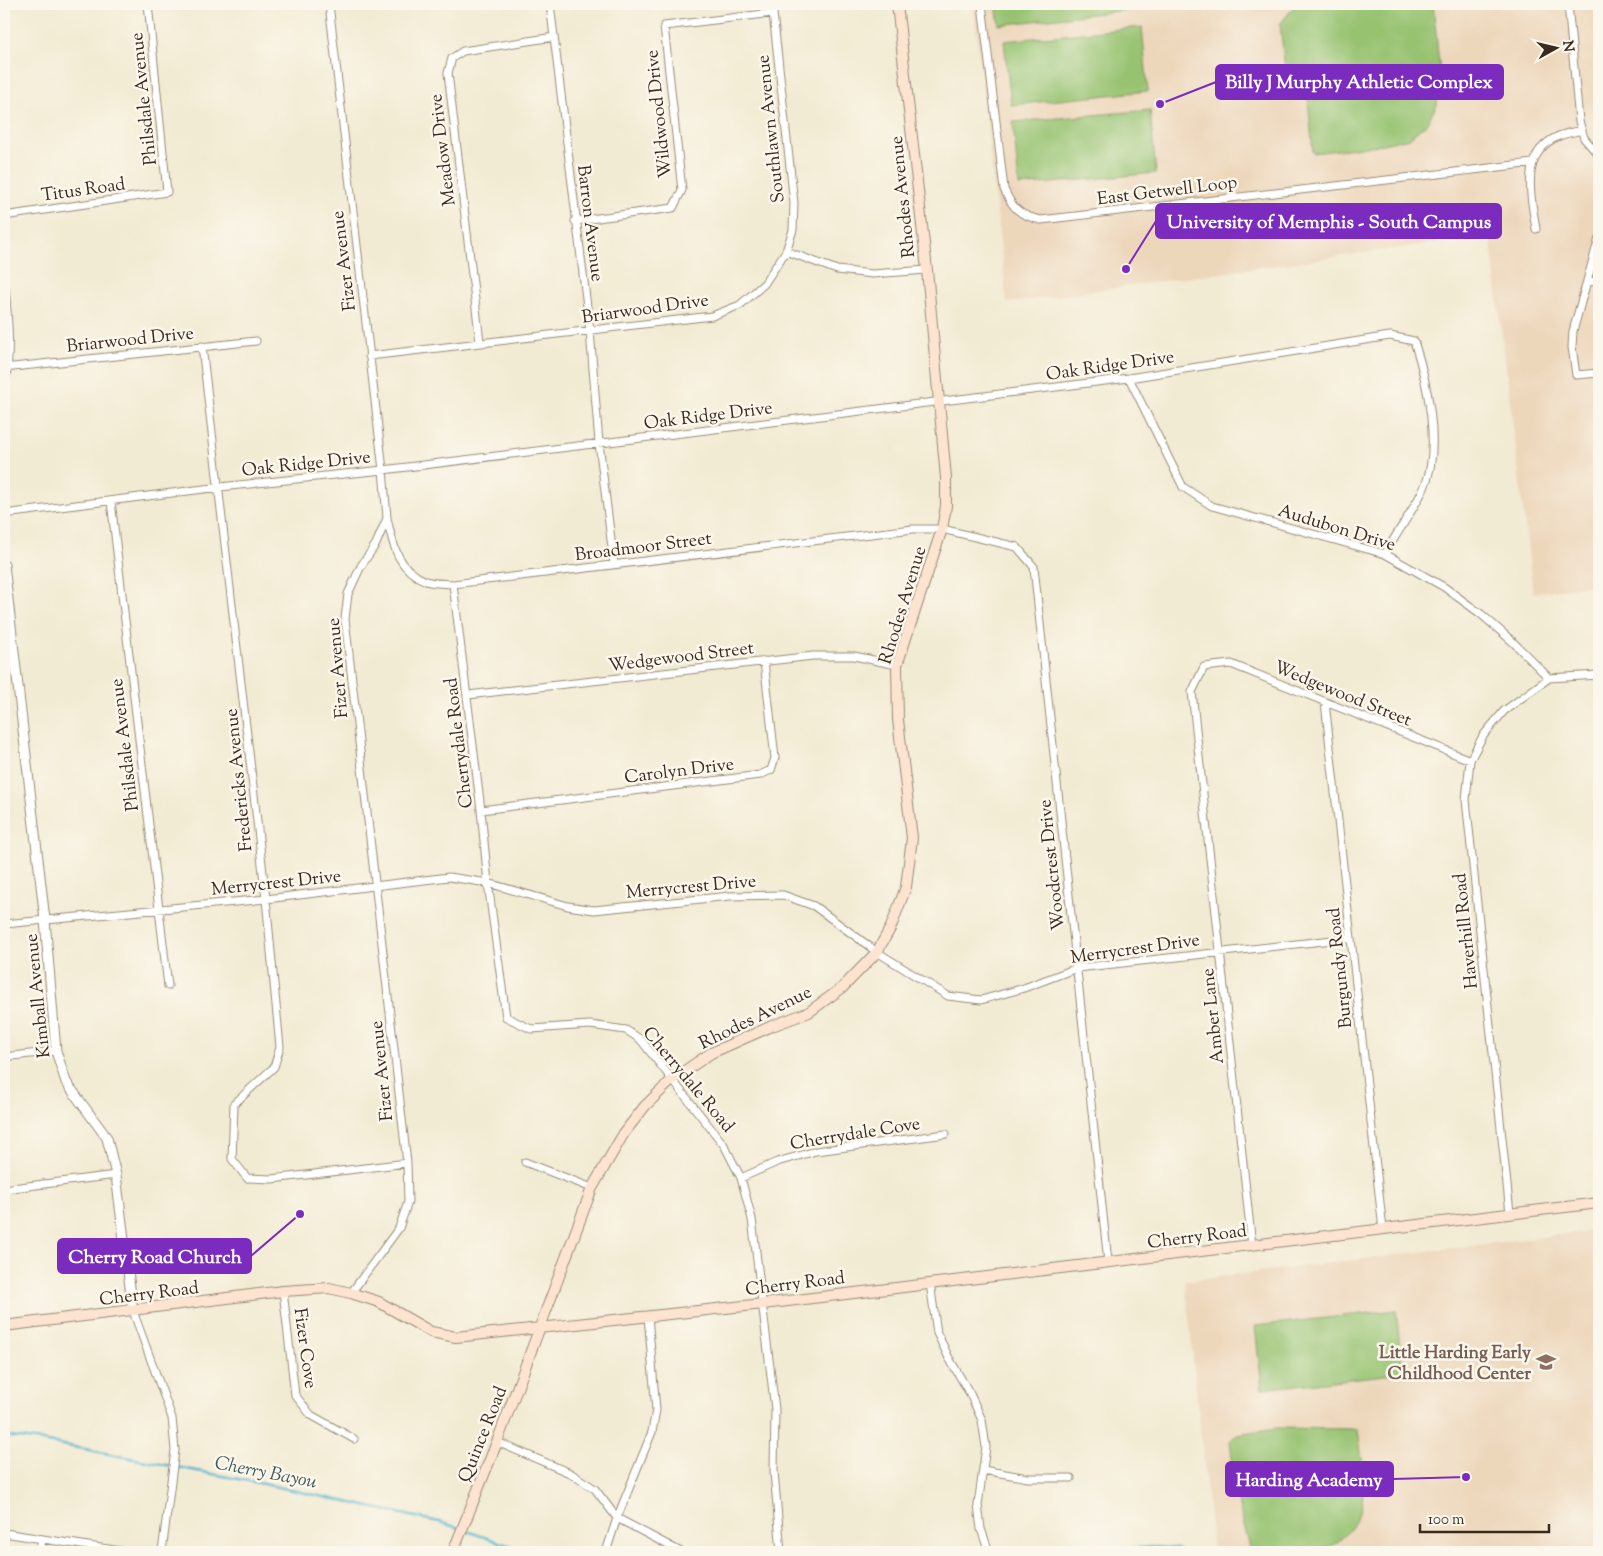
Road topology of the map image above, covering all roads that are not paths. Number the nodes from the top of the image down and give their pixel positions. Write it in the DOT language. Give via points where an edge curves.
graph roads {
  1 [pos="148,4"];
  2 [pos="328,4"];
  3 [pos="550,4"];
  4 [pos="772,4"];
  5 [pos="897,4"];
  6 [pos="982,4"];
  7 [pos="1568,4"];
  8 [pos="773,13"];
  9 [pos="554,38"];
  10 [pos="1582,130"];
  11 [pos="1599,152"];
  12 [pos="1533,163"];
  13 [pos="167,192"];
  14 [pos="4,216"];
  15 [pos="575,221"];
  16 [pos="1536,229"];
  17 [pos="1599,238"];
  18 [pos="786,251"];
  19 [pos="927,270"];
  20 [pos="1599,281"];
  21 [pos="1587,282"];
  22 [pos="4,288"];
  23 [pos="590,331"];
  24 [pos="256,341"];
  25 [pos="480,342"];
  26 [pos="202,346"];
  27 [pos="369,356"];
  28 [pos="5,368"];
  29 [pos="1599,373"];
  30 [pos="1129,378"];
  31 [pos="4,383"];
  32 [pos="939,402"];
  33 [pos="599,443"];
  34 [pos="383,470"];
  35 [pos="220,487"];
  36 [pos="111,501"];
  37 [pos="4,514"];
  38 [pos="387,518"];
  39 [pos="942,529"];
  40 [pos="1385,554"];
  41 [pos="614,564"];
  42 [pos="4,565"];
  43 [pos="453,584"];
  44 [pos="6,605"];
  45 [pos="764,661"];
  46 [pos="898,665"];
  47 [pos="1204,667"];
  48 [pos="1599,675"];
  49 [pos="1549,678"];
  50 [pos="468,695"];
  51 [pos="1325,702"];
  52 [pos="1470,760"];
  53 [pos="481,810"];
  54 [pos="488,883"];
  55 [pos="375,886"];
  56 [pos="266,899"];
  57 [pos="159,909"];
  58 [pos="45,920"];
  59 [pos="4,924"];
  60 [pos="1350,938"];
  61 [pos="877,952"];
  62 [pos="1220,952"];
  63 [pos="1077,968"];
  64 [pos="168,986"];
  65 [pos="56,1051"];
  66 [pos="4,1057"];
  67 [pos="673,1079"];
  68 [pos="946,1134"];
  69 [pos="525,1162"];
  70 [pos="407,1164"];
  71 [pos="116,1175"];
  72 [pos="742,1178"];
  73 [pos="592,1188"];
  74 [pos="4,1189"];
  75 [pos="1599,1203"];
  76 [pos="1510,1213"];
  77 [pos="1383,1230"];
  78 [pos="1252,1246"];
  79 [pos="1108,1262"];
  80 [pos="930,1283"];
  81 [pos="283,1291"];
  82 [pos="351,1293"];
  83 [pos="763,1304"];
  84 [pos="133,1311"];
  85 [pos="648,1316"];
  86 [pos="4,1326"];
  87 [pos="540,1328"];
  88 [pos="354,1439"];
  89 [pos="497,1442"];
  90 [pos="983,1470"];
  91 [pos="1071,1478"];
  92 [pos="617,1518"];
  93 [pos="4,1533"];
  94 [pos="43,1539"];
  95 [pos="38,1552"];
  96 [pos="127,1552"];
  97 [pos="162,1552"];
  98 [pos="452,1552"];
  99 [pos="606,1552"];
  100 [pos="681,1552"];
  101 [pos="781,1552"];
  102 [pos="988,1552"];
  1 -- 13 [label="street, Philsdale Avenue"];
  2 -- 27 [label="street, Fizer Avenue"];
  3 -- 9 [label="street, Barron Avenue"];
  4 -- 8 [label="street, Southlawn Avenue"];
  5 -- 19 [label="main road, Rhodes Avenue"];
  6 -- 12 [label="street, East Getwell Loop" via="1004,189 1011,204 1030,218 1041,220"];
  7 -- 10 [label="street"];
  8 -- 15 [label="street, Wildwood Drive" via="664,26 682,190 674,208"];
  8 -- 18 [label="street, Southlawn Avenue" via="794,203 793,230"];
  9 -- 15 [label="street, Barron Avenue"];
  9 -- 25 [label="street, Meadow Drive" via="462,51 452,58 448,73"];
  10 -- 11 [label="street" via="1584,138"];
  10 -- 12 [label="street" via="1559,136 1543,146"];
  12 -- 16 [label="street" via="1531,192"];
  13 -- 14 [label="street, Titus Road"];
  15 -- 23 [label="street, Barron Avenue"];
  17 -- 21 [label="street"];
  18 -- 19 [label="street" via="837,270 872,274"];
  18 -- 23 [label="street, Briarwood Drive" via="764,284 740,305 712,316"];
  19 -- 32 [label="main road, Rhodes Avenue"];
  20 -- 21 [label="street"];
  21 -- 29 [label="street" via="1573,331 1572,347 1576,376"];
  22 -- 28 [label="street" via="8,333"];
  23 -- 25 [label="street, Briarwood Drive"];
  23 -- 33 [label="street, Barron Avenue"];
  24 -- 26 [label="street, Briarwood Drive"];
  25 -- 27 [label="street, Briarwood Drive"];
  26 -- 28 [label="street, Briarwood Drive"];
  26 -- 35 [label="street, Fredericks Avenue"];
  27 -- 34 [label="street, Fizer Avenue"];
  28 -- 31 [label="street"];
  30 -- 32 [label="street, Oak Ridge Drive"];
  30 -- 40 [label="street, Audubon Drive" via="1183,487 1212,506"];
  30 -- 40 [label="street, Oak Ridge Drive" via="1390,336 1414,341 1424,373 1434,449 1424,486"];
  32 -- 33 [label="street, Oak Ridge Drive"];
  32 -- 39 [label="main road, Rhodes Avenue" via="946,478"];
  33 -- 34 [label="street, Oak Ridge Drive"];
  33 -- 41 [label="street, Barron Avenue"];
  34 -- 35 [label="street, Oak Ridge Drive"];
  34 -- 38 [label="street, Fizer Avenue"];
  35 -- 36 [label="street, Oak Ridge Drive"];
  35 -- 56 [label="street, Fredericks Avenue"];
  36 -- 37 [label="street, Oak Ridge Drive"];
  36 -- 57 [label="street, Philsdale Avenue"];
  38 -- 43 [label="street, Broadmoor Street" via="393,547 411,572 428,582"];
  38 -- 55 [label="street, Fizer Avenue" via="348,594 345,619"];
  39 -- 41 [label="street, Broadmoor Street" via="913,529"];
  39 -- 46 [label="main road, Rhodes Avenue"];
  39 -- 63 [label="street, Woodcrest Drive" via="1017,546 1034,567"];
  40 -- 49 [label="street, Audubon Drive" via="1444,587 1481,614"];
  41 -- 43 [label="street, Broadmoor Street"];
  42 -- 44 [label="street, Kimball Avenue"];
  43 -- 50 [label="street, Cherrydale Road"];
  44 -- 58 [label="street, Kimball Avenue"];
  45 -- 46 [label="street, Wedgewood Street" via="854,656"];
  45 -- 50 [label="street, Wedgewood Street"];
  45 -- 53 [label="street, Carolyn Drive" via="775,758 771,770 760,775"];
  46 -- 61 [label="main road, Rhodes Avenue" via="898,720 912,838 906,887 891,927"];
  47 -- 51 [label="street, Wedgewood Street" via="1231,664"];
  47 -- 62 [label="street, Amber Lane" via="1192,692"];
  48 -- 49 [label="street"];
  49 -- 52 [label="street, Haverhill Road" via="1504,711 1483,736"];
  50 -- 53 [label="street, Cherrydale Road"];
  51 -- 52 [label="street, Wedgewood Street"];
  51 -- 60 [label="street, Burgundy Road"];
  52 -- 76 [label="street, Haverhill Road" via="1466,800"];
  53 -- 54 [label="street, Cherrydale Road"];
  54 -- 55 [label="street, Merrycrest Drive" via="450,877"];
  54 -- 61 [label="street, Merrycrest Drive" via="568,906 594,910 730,896 784,895 814,906"];
  54 -- 67 [label="street, Cherrydale Road" via="506,1017 531,1029 590,1024 626,1030 640,1039"];
  55 -- 56 [label="street, Merrycrest Drive"];
  55 -- 70 [label="street, Fizer Avenue"];
  56 -- 57 [label="street, Merrycrest Drive"];
  56 -- 70 [label="street, Fredericks Avenue" via="280,1047 274,1067 234,1104 232,1160 247,1178 272,1179"];
  57 -- 58 [label="street, Merrycrest Drive"];
  57 -- 64 [label="street, Philsdale Avenue"];
  58 -- 59 [label="street, Merrycrest Drive"];
  58 -- 65 [label="street, Kimball Avenue"];
  60 -- 62 [label="street, Merrycrest Drive"];
  60 -- 77 [label="street, Burgundy Road"];
  61 -- 63 [label="street, Merrycrest Drive" via="948,996 981,1000"];
  61 -- 67 [label="main road, Rhodes Avenue" via="842,988 809,1012 711,1054"];
  62 -- 63 [label="street, Merrycrest Drive"];
  62 -- 78 [label="street, Amber Lane"];
  63 -- 79 [label="street, Woodcrest Drive"];
  65 -- 66 [label="street"];
  65 -- 71 [label="street, Kimball Avenue" via="66,1082 107,1138"];
  67 -- 72 [label="street, Cherrydale Road" via="724,1145"];
  67 -- 73 [label="main road, Rhodes Avenue" via="645,1106 624,1133"];
  68 -- 72 [label="street, Cherrydale Cove" via="816,1151 777,1162"];
  69 -- 73 [label="street"];
  70 -- 82 [label="street, Fizer Avenue" via="408,1202 399,1228"];
  71 -- 74 [label="street"];
  71 -- 84 [label="street, Kimball Avenue"];
  72 -- 83 [label="street, Cherrydale Road" via="752,1219"];
  73 -- 87 [label="main road, Rhodes Avenue"];
  75 -- 76 [label="main road, Cherry Road"];
  76 -- 77 [label="main road, Cherry Road"];
  77 -- 78 [label="main road, Cherry Road"];
  78 -- 79 [label="main road, Cherry Road"];
  79 -- 80 [label="main road, Cherry Road"];
  80 -- 83 [label="main road, Cherry Road"];
  80 -- 90 [label="street" via="937,1332 982,1420 986,1447"];
  81 -- 82 [label="main road, Cherry Road" via="329,1288"];
  81 -- 84 [label="main road, Cherry Road"];
  81 -- 88 [label="street, Fizer Cove" via="295,1394 311,1415"];
  82 -- 87 [label="main road, Cherry Road" via="379,1302 431,1332 456,1337"];
  83 -- 85 [label="main road, Cherry Road"];
  83 -- 101 [label="street, Cherrydale Road" via="775,1409 774,1472"];
  84 -- 86 [label="main road, Cherry Road"];
  84 -- 97 [label="street, Kimball Avenue" via="172,1418 175,1450"];
  85 -- 87 [label="main road, Cherry Road"];
  85 -- 92 [label="street" via="656,1410 652,1432"];
  87 -- 89 [label="main road, Quince Road"];
  89 -- 92 [label="street" via="570,1473 595,1489"];
  89 -- 98 [label="main road, Quince Road"];
  90 -- 91 [label="street" via="1028,1478"];
  90 -- 102 [label="street" via="978,1505"];
  92 -- 99 [label="street"];
  92 -- 100 [label="street"];
  93 -- 94 [label="street"];
  94 -- 95 [label="street"];
  94 -- 96 [label="street"];
}
